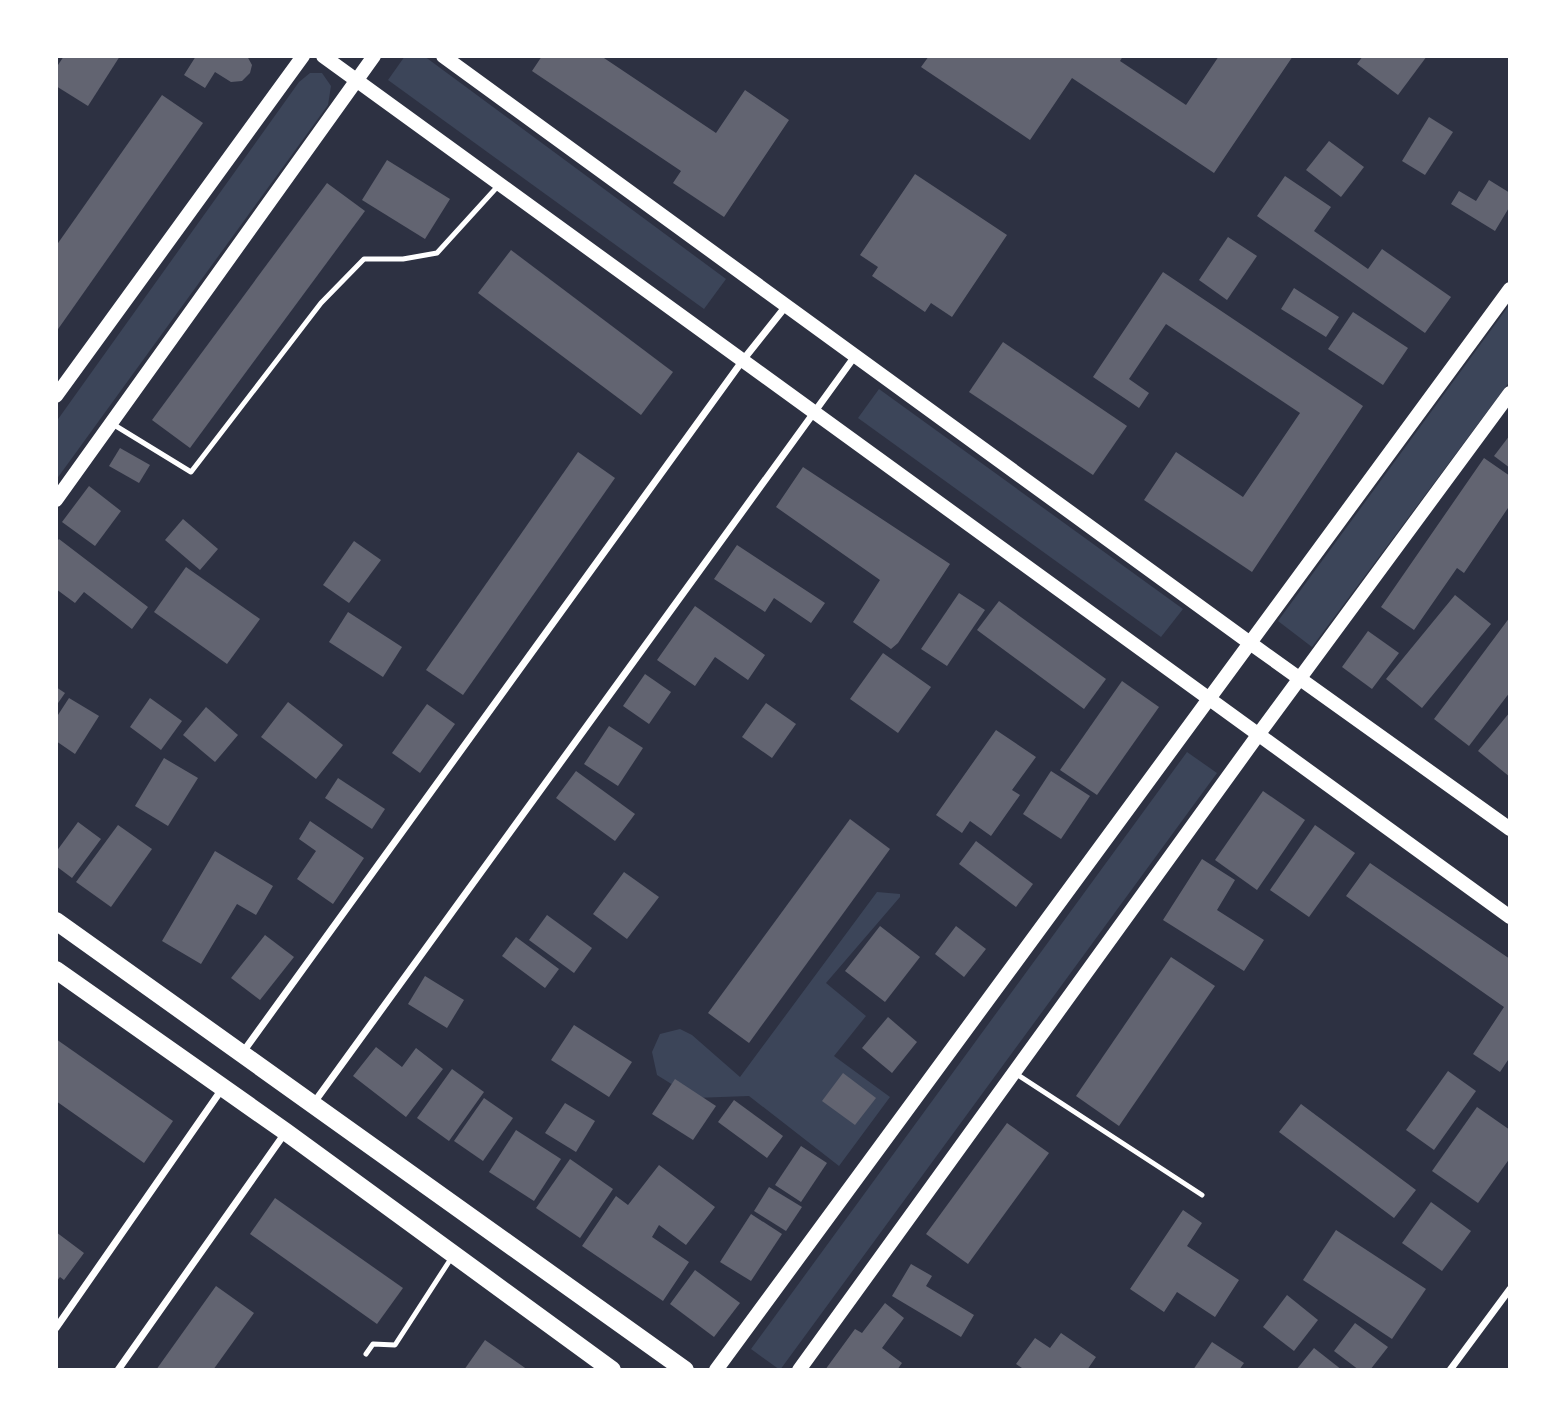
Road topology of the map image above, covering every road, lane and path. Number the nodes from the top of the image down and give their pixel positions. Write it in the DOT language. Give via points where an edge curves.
graph roads {
  1 [pos="303,56"];
  2 [pos="323,56"];
  3 [pos="374,56"];
  4 [pos="443,56"];
  5 [pos="358,81"];
  6 [pos="500,184"];
  7 [pos="1510,289"];
  8 [pos="786,306"];
  9 [pos="855,356"];
  10 [pos="743,360"];
  11 [pos="1510,393"];
  12 [pos="56,396"];
  13 [pos="815,414"];
  14 [pos="111,424"];
  15 [pos="56,500"];
  16 [pos="1250,643"];
  17 [pos="1300,678"];
  18 [pos="1209,698"];
  19 [pos="1258,735"];
  20 [pos="1510,829"];
  21 [pos="1510,917"];
  22 [pos="56,921"];
  23 [pos="56,970"];
  24 [pos="241,1054"];
  25 [pos="1015,1073"];
  26 [pos="222,1088"];
  27 [pos="312,1104"];
  28 [pos="285,1132"];
  29 [pos="1202,1195"];
  30 [pos="454,1255"];
  31 [pos="1510,1289"];
  32 [pos="56,1328"];
  33 [pos="366,1354"];
  34 [pos="118,1370"];
  35 [pos="612,1370"];
  36 [pos="685,1370"];
  37 [pos="716,1370"];
  38 [pos="799,1370"];
  39 [pos="1450,1370"];
  1 -- 12 [label="main road"];
  2 -- 5 [label="main road"];
  3 -- 5 [label="main road"];
  4 -- 8 [label="main road"];
  5 -- 6 [label="main road"];
  5 -- 14 [label="main road"];
  6 -- 10 [label="main road"];
  6 -- 14 [label="lane" via="437,253 365,259 321,303 191,472"];
  7 -- 16 [label="main road"];
  8 -- 9 [label="main road"];
  8 -- 10 [label="street"];
  9 -- 13 [label="street"];
  9 -- 16 [label="main road"];
  10 -- 13 [label="main road"];
  10 -- 24 [label="street"];
  11 -- 17 [label="main road"];
  13 -- 18 [label="main road"];
  13 -- 27 [label="street"];
  14 -- 15 [label="main road"];
  16 -- 17 [label="main road"];
  16 -- 18 [label="main road"];
  17 -- 19 [label="main road"];
  17 -- 20 [label="main road"];
  18 -- 19 [label="main road"];
  18 -- 37 [label="main road"];
  19 -- 21 [label="main road"];
  19 -- 25 [label="main road"];
  22 -- 24 [label="main road"];
  23 -- 26 [label="main road"];
  24 -- 27 [label="main road"];
  25 -- 29 [label="lane"];
  25 -- 38 [label="main road"];
  26 -- 28 [label="main road"];
  26 -- 32 [label="street"];
  27 -- 36 [label="main road"];
  28 -- 30 [label="main road"];
  28 -- 34 [label="street"];
  30 -- 33 [label="lane" via="395,1345 373,1344"];
  30 -- 35 [label="main road"];
  31 -- 39 [label="street"];
}
